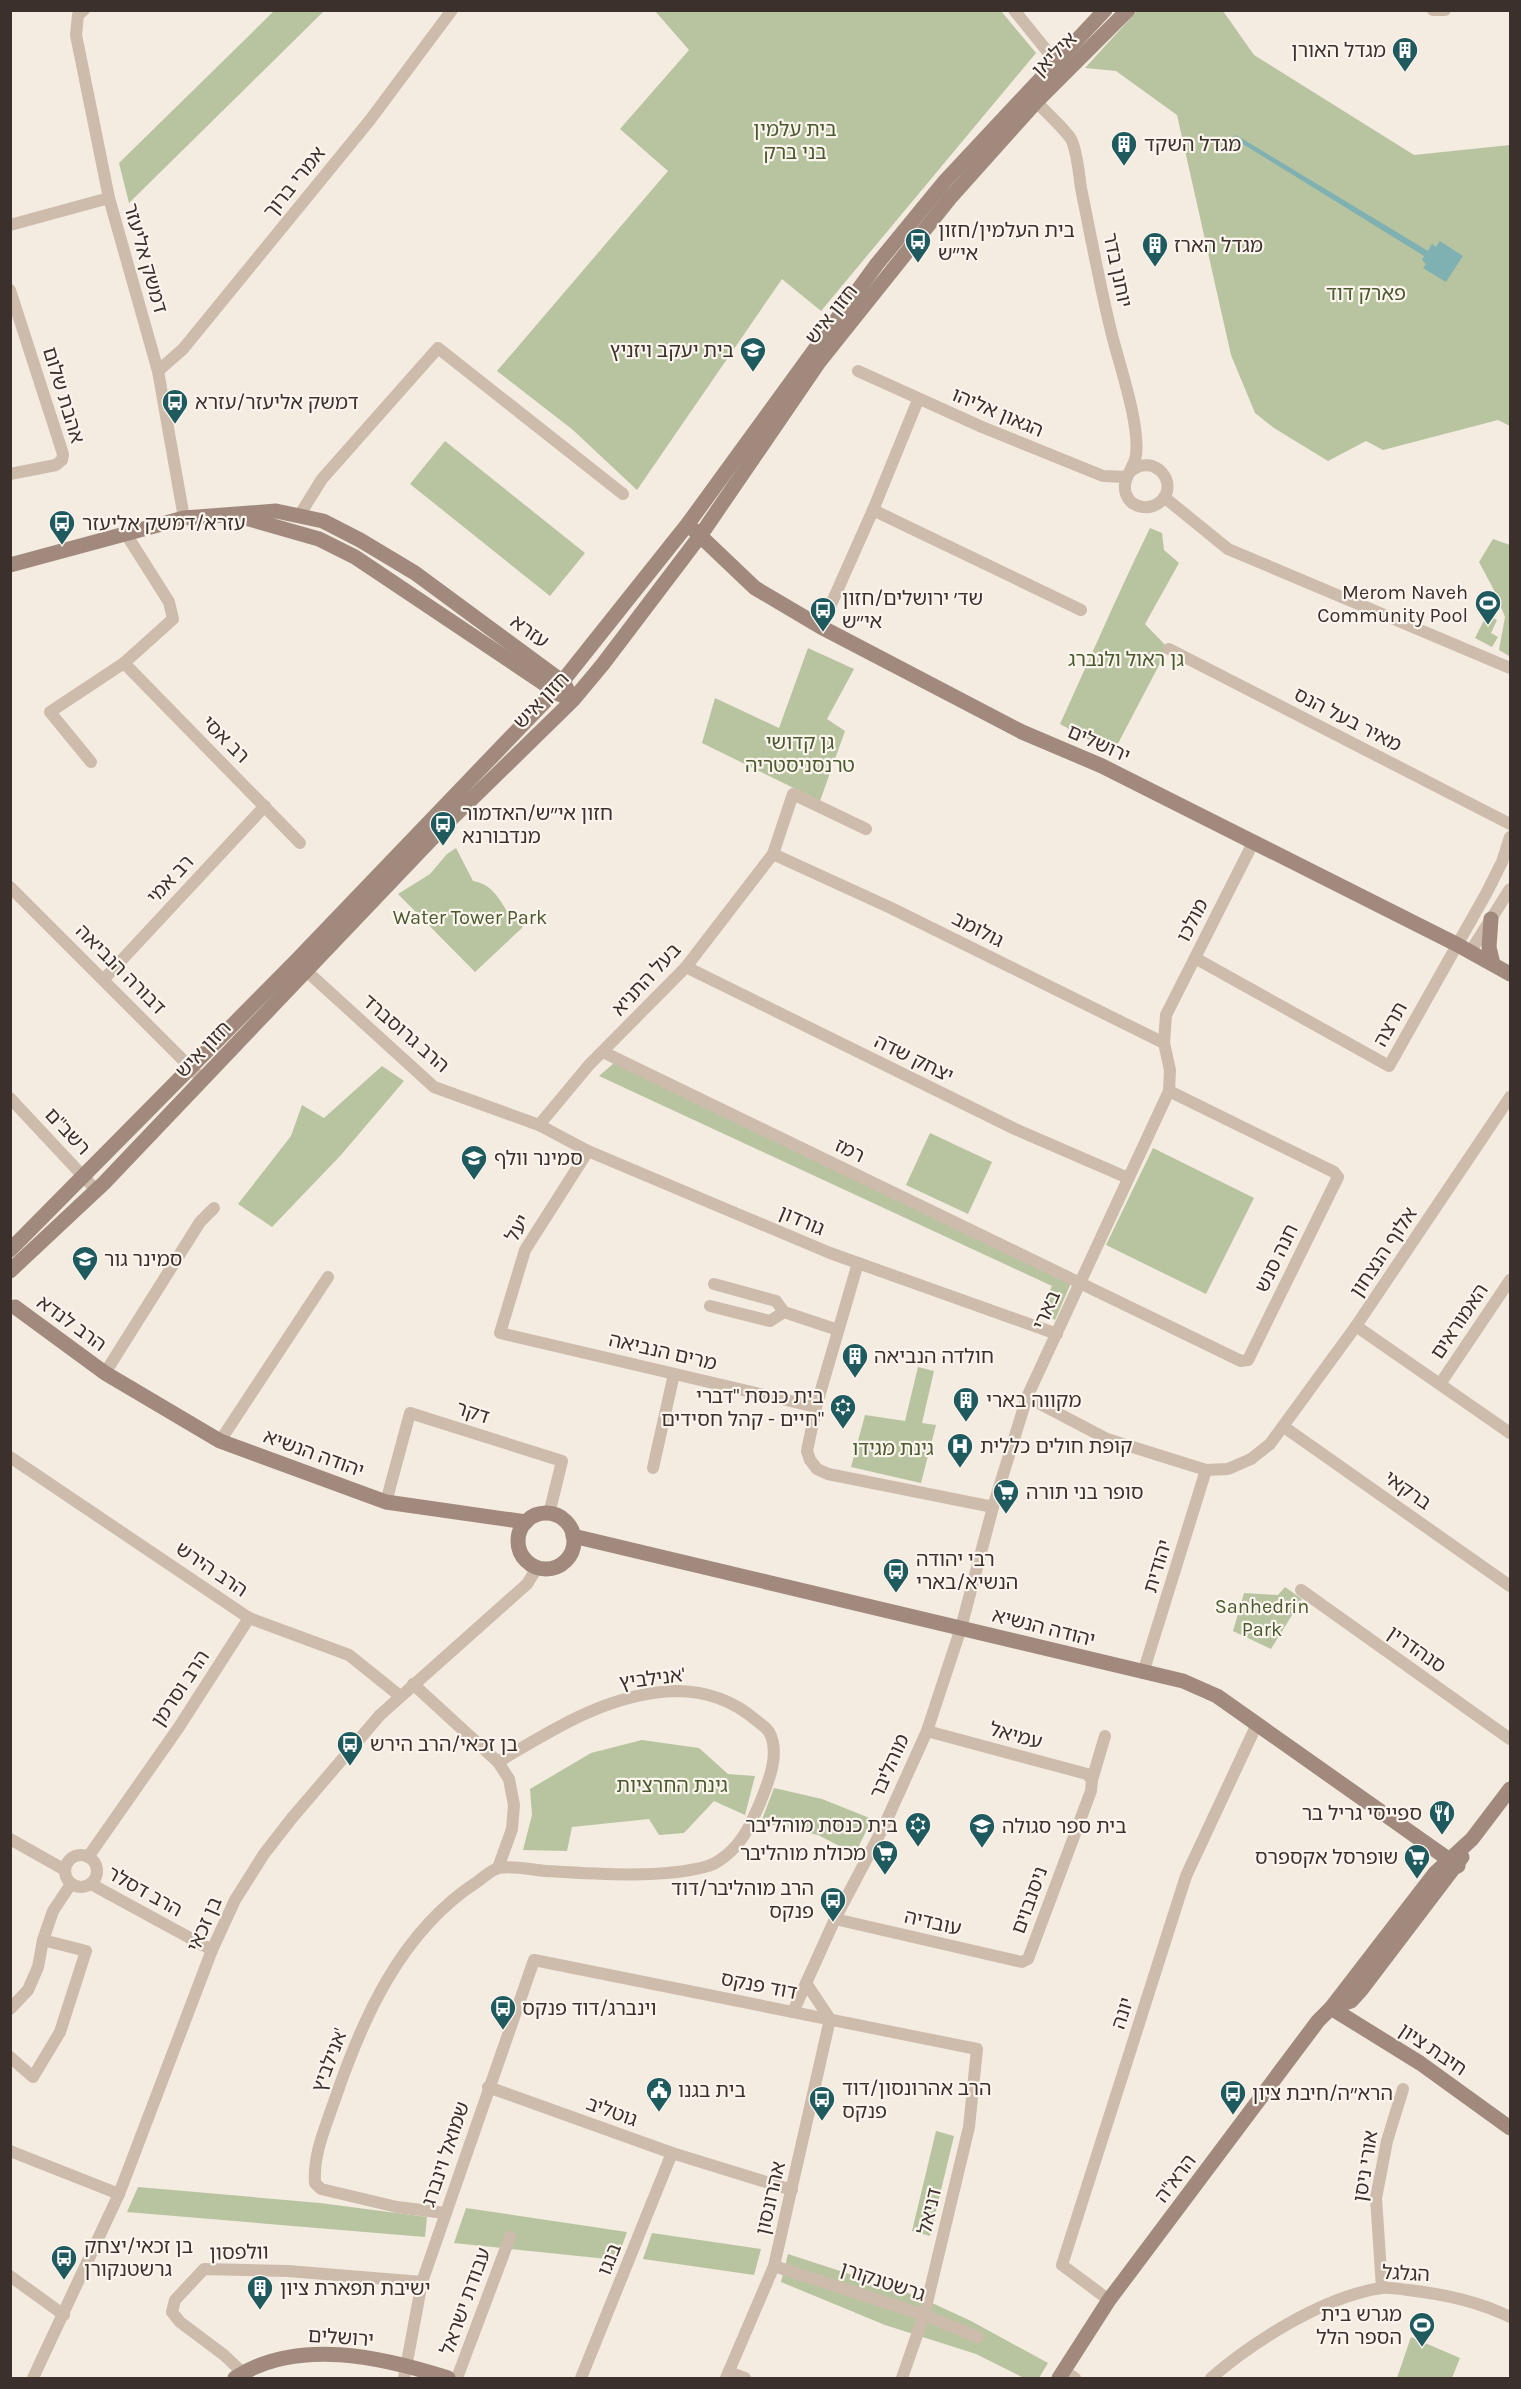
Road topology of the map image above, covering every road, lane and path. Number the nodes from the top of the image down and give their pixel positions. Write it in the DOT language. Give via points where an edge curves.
graph roads {
  1 [pos="84,10"];
  2 [pos="452,10"];
  3 [pos="1014,10"];
  4 [pos="1105,10"];
  5 [pos="1128,10"];
  6 [pos="1433,10"];
  7 [pos="1445,10"];
  8 [pos="1056,62"];
  9 [pos="1031,98"];
  10 [pos="109,198"];
  11 [pos="10,225"];
  12 [pos="10,290"];
  13 [pos="158,371"];
  14 [pos="858,371"];
  15 [pos="918,400"];
  16 [pos="10,474"];
  17 [pos="1129,474"];
  18 [pos="622,494"];
  19 [pos="1164,497"];
  20 [pos="873,510"];
  21 [pos="227,513"];
  22 [pos="299,516"];
  23 [pos="184,518"];
  24 [pos="687,525"];
  25 [pos="126,534"];
  26 [pos="700,536"];
  27 [pos="10,565"];
  28 [pos="1082,610"];
  29 [pos="820,627"];
  30 [pos="1169,649"];
  31 [pos="124,663"];
  32 [pos="1510,668"];
  33 [pos="559,687"];
  34 [pos="573,700"];
  35 [pos="91,762"];
  36 [pos="265,806"];
  37 [pos="1510,824"];
  38 [pos="866,829"];
  39 [pos="1510,837"];
  40 [pos="300,843"];
  41 [pos="1253,843"];
  42 [pos="773,854"];
  43 [pos="10,887"];
  44 [pos="1510,889"];
  45 [pos="1491,919"];
  46 [pos="1456,944"];
  47 [pos="1470,952"];
  48 [pos="1195,958"];
  49 [pos="1493,964"];
  50 [pos="301,966"];
  51 [pos="686,967"];
  52 [pos="1510,974"];
  53 [pos="104,979"];
  54 [pos="1166,1015"];
  55 [pos="1164,1043"];
  56 [pos="603,1052"];
  57 [pos="189,1067"];
  58 [pos="203,1080"];
  59 [pos="1169,1091"];
  60 [pos="1510,1097"];
  61 [pos="10,1098"];
  62 [pos="1507,1111"];
  63 [pos="539,1125"];
  64 [pos="588,1151"];
  65 [pos="84,1177"];
  66 [pos="1128,1178"];
  67 [pos="96,1190"];
  68 [pos="214,1208"];
  69 [pos="10,1250"];
  70 [pos="858,1263"];
  71 [pos="10,1271"];
  72 [pos="328,1277"];
  73 [pos="1510,1280"];
  74 [pos="1080,1283"];
  75 [pos="714,1284"];
  76 [pos="710,1306"];
  77 [pos="15,1307"];
  78 [pos="784,1312"];
  79 [pos="1356,1326"];
  80 [pos="838,1330"];
  81 [pos="500,1333"];
  82 [pos="1057,1334"];
  83 [pos="105,1372"];
  84 [pos="674,1374"];
  85 [pos="1440,1384"];
  86 [pos="1027,1396"];
  87 [pos="816,1407"];
  88 [pos="1284,1427"];
  89 [pos="1510,1433"];
  90 [pos="220,1441"];
  91 [pos="11,1459"];
  92 [pos="653,1468"];
  93 [pos="1206,1470"];
  94 [pos="386,1502"];
  95 [pos="993,1507"];
  96 [pos="549,1514"];
  97 [pos="526,1522"];
  98 [pos="573,1536"];
  99 [pos="537,1568"];
  100 [pos="1510,1586"];
  101 [pos="1301,1590"];
  102 [pos="249,1618"];
  103 [pos="961,1628"];
  104 [pos="1143,1673"];
  105 [pos="412,1684"];
  106 [pos="400,1696"];
  107 [pos="1257,1724"];
  108 [pos="927,1731"];
  109 [pos="1105,1736"];
  110 [pos="1510,1739"];
  111 [pos="498,1762"];
  112 [pos="1092,1780"];
  113 [pos="1510,1789"];
  114 [pos="10,1839"];
  115 [pos="1433,1848"];
  116 [pos="88,1857"];
  117 [pos="1454,1862"];
  118 [pos="498,1868"];
  119 [pos="65,1870"];
  120 [pos="1435,1873"];
  121 [pos="71,1884"];
  122 [pos="91,1884"];
  123 [pos="835,1919"];
  124 [pos="43,1940"];
  125 [pos="212,1950"];
  126 [pos="534,1960"];
  127 [pos="1022,1962"];
  128 [pos="806,1983"];
  129 [pos="1351,2001"];
  130 [pos="1330,2008"];
  131 [pos="10,2009"];
  132 [pos="793,2012"];
  133 [pos="830,2019"];
  134 [pos="1362,2027"];
  135 [pos="977,2049"];
  136 [pos="10,2057"];
  137 [pos="488,2087"];
  138 [pos="1403,2089"];
  139 [pos="1510,2128"];
  140 [pos="11,2153"];
  141 [pos="672,2153"];
  142 [pos="792,2190"];
  143 [pos="120,2194"];
  144 [pos="445,2213"];
  145 [pos="510,2237"];
  146 [pos="774,2266"];
  147 [pos="10,2276"];
  148 [pos="422,2282"];
  149 [pos="1382,2288"];
  150 [pos="1109,2300"];
  151 [pos="64,2315"];
  152 [pos="924,2315"];
  153 [pos="1510,2317"];
  154 [pos="978,2337"];
  155 [pos="405,2372"];
  156 [pos="727,2375"];
  157 [pos="239,2376"];
  158 [pos="1066,2376"];
  159 [pos="33,2379"];
  160 [pos="448,2379"];
  161 [pos="457,2379"];
  162 [pos="581,2379"];
  163 [pos="745,2379"];
  164 [pos="902,2379"];
  165 [pos="1211,2379"];
  1 -- 10 [label="street, דמשק אליעזר" via="78,15 76,35"];
  2 -- 13 [label="street, אמרי ברוך" via="370,120 191,340"];
  3 -- 8 [label="street"];
  4 -- 8 [label="street, איליאן"];
  5 -- 9 [label="street, איליאן"];
  6 -- 7 [label="street"];
  8 -- 9 [label="street, איליאן"];
  9 -- 17 [label="street, יוחנן בדר" via="1071,140 1109,324 1133,416 1136,455"];
  9 -- 24 [label="street, חזון איש" via="945,181 877,264"];
  9 -- 26 [label="street, חזון איש" via="819,362"];
  10 -- 11 [label="street"];
  10 -- 13 [label="street, דמשק אליעזר"];
  12 -- 16 [label="street, אהבת שלום" via="63,453 56,465"];
  13 -- 23 [label="street, דמשק אליעזר"];
  14 -- 15 [label="street, הגאון אליהו"];
  15 -- 17 [label="street, הגאון אליהו" via="1103,476"];
  15 -- 20 [label="street"];
  17 -- 19 [label="street" via="1141,465 1160,470 1167,483"];
  17 -- 19 [label="street" via="1125,491 1140,506 1154,506"];
  18 -- 22 [label="street" via="438,348 322,479"];
  19 -- 32 [label="street" via="1228,549"];
  20 -- 28 [label="street"];
  20 -- 29 [label="street"];
  21 -- 22 [label="street, עזרא" via="276,511"];
  21 -- 23 [label="street, עזרא"];
  21 -- 33 [label="street, עזרא" via="319,539 355,557"];
  22 -- 33 [label="street, עזרא" via="323,521 415,573"];
  23 -- 25 [label="street, עזרא"];
  24 -- 26 [label="street, ירושלים"];
  24 -- 33 [label="street, חזון איש"];
  25 -- 27 [label="street, עזרא"];
  25 -- 31 [label="street" via="169,602 173,619"];
  26 -- 29 [label="street, ירושלים" via="755,588"];
  26 -- 34 [label="street, חזון איש"];
  29 -- 41 [label="street, ירושלים" via="1022,732 1102,766"];
  30 -- 37 [label="street, מאיר בעל הנס"];
  31 -- 35 [label="street" via="50,712"];
  31 -- 36 [label="street, רב אסי"];
  33 -- 34 [label="street, עזרא"];
  33 -- 50 [label="street, חזון איש"];
  34 -- 50 [label="street, חזון איש"];
  36 -- 40 [label="street, רב אסי"];
  36 -- 53 [label="street, רב אמי"];
  38 -- 42 [label="street, בעל התניא" via="793,794"];
  39 -- 46 [label="street, תרצה" via="1492,882"];
  41 -- 46 [label="street, ירושלים"];
  41 -- 48 [label="street, מולכו"];
  42 -- 51 [label="street, בעל התניא"];
  42 -- 55 [label="street, גולומב"];
  43 -- 53 [label="street, דבורה הנביאה"];
  44 -- 45 [label="street"];
  45 -- 47 [label="street"];
  45 -- 49 [label="street" via="1489,947"];
  46 -- 47 [label="street, ירושלים"];
  46 -- 48 [label="street, תרצה" via="1389,1066"];
  47 -- 49 [label="street, ירושלים"];
  48 -- 54 [label="street, מולכו"];
  49 -- 52 [label="street, ירושלים"];
  50 -- 57 [label="street, חזון איש"];
  50 -- 58 [label="street, חזון איש"];
  50 -- 63 [label="street, הרב גרוסברד" via="434,1087"];
  51 -- 56 [label="street, בעל התניא"];
  51 -- 66 [label="street, יצחק שדה" via="983,1114"];
  53 -- 57 [label="street, דבורה הנביאה"];
  54 -- 55 [label="street, בארי"];
  55 -- 59 [label="street, בארי" via="1170,1070"];
  56 -- 63 [label="street, בעל התניא"];
  56 -- 74 [label="street, רמז"];
  57 -- 58 [label="street, דבורה הנביאה"];
  57 -- 65 [label="street, חזון איש"];
  58 -- 67 [label="street, חזון איש"];
  59 -- 66 [label="street, בארי"];
  59 -- 74 [label="street, חנה סנש" via="1338,1177 1248,1360 1241,1361"];
  60 -- 62 [label="street, אלוף הנצחון"];
  61 -- 65 [label="street, רשב\"ם"];
  62 -- 79 [label="street, אלוף הנצחון"];
  63 -- 64 [label="street, גורדון"];
  64 -- 70 [label="street, גורדון"];
  64 -- 81 [label="street, יעל" via="525,1250"];
  65 -- 67 [label="street, רשב\"ם"];
  65 -- 69 [label="street, חזון איש"];
  66 -- 74 [label="street, בארי"];
  67 -- 71 [label="street, חזון איש"];
  68 -- 83 [label="street" via="200,1222"];
  70 -- 80 [label="street"];
  70 -- 82 [label="street, גורדון"];
  72 -- 90 [label="street"];
  73 -- 85 [label="street, האמוראים"];
  74 -- 82 [label="street, בארי"];
  75 -- 78 [label="street" via="776,1300"];
  76 -- 78 [label="street" via="771,1321"];
  77 -- 83 [label="street, הרב לנדא"];
  78 -- 80 [label="street"];
  79 -- 85 [label="street"];
  79 -- 88 [label="street, אלוף הנצחון"];
  80 -- 87 [label="street"];
  81 -- 84 [label="street, מרים הנביאה"];
  82 -- 86 [label="street, בארי"];
  83 -- 90 [label="street, יהודה הנשיא"];
  84 -- 87 [label="street, מרים הנביאה"];
  84 -- 92 [label="street"];
  85 -- 89 [label="street"];
  86 -- 93 [label="street" via="1107,1439"];
  86 -- 95 [label="street, בארי"];
  87 -- 95 [label="street" via="807,1451 817,1469"];
  88 -- 93 [label="street, אלוף הנצחון" via="1251,1459 1228,1469"];
  88 -- 100 [label="street, ברקאי"];
  90 -- 94 [label="street, יהודה הנשיא"];
  91 -- 102 [label="street, הרב הירש"];
  93 -- 104 [label="street, יהודית"];
  94 -- 96 [label="street, דקר" via="410,1413 562,1461"];
  94 -- 97 [label="street, יהודה הנשיא"];
  95 -- 103 [label="street, בארי"];
  96 -- 97 [label="street"];
  96 -- 98 [label="street" via="565,1521"];
  97 -- 99 [label="street" via="520,1530 519,1548 522,1557"];
  98 -- 99 [label="street" via="573,1546 564,1563 556,1568"];
  98 -- 103 [label="street, יהודה הנשיא"];
  99 -- 105 [label="street, בן זכאי" via="526,1584"];
  101 -- 110 [label="street, סנהדרין"];
  102 -- 106 [label="street, הרב הירש" via="350,1655"];
  102 -- 116 [label="street, הרב וסרמן"];
  103 -- 104 [label="street, יהודה הנשיא"];
  103 -- 108 [label="street, מוהליבר"];
  104 -- 107 [label="street, יהודה הנשיא" via="1201,1688"];
  105 -- 106 [label="street, בן זכאי"];
  105 -- 111 [label="street"];
  106 -- 125 [label="street, בן זכאי" via="264,1854 235,1900"];
  107 -- 115 [label="street, יהודה הנשיא"];
  107 -- 150 [label="street, יונה" via="1186,1876 1062,2265"];
  108 -- 112 [label="street, עמיאל" via="1087,1774"];
  108 -- 123 [label="street, מוהליבר" via="884,1826"];
  109 -- 112 [label="street, ניסנבוים"];
  111 -- 118 [label="street" via="509,1779 514,1805 512,1829"];
  111 -- 118 [label="street, אנילביץ'" via="561,1724 614,1701 676,1691 705,1693 747,1712 768,1731 773,1752 770,1776 747,1832 730,1852 711,1865 672,1873"];
  112 -- 127 [label="street, ניסנבוים" via="1028,1959"];
  113 -- 117 [label="street, הרא\"ה"];
  114 -- 119 [label="street"];
  115 -- 117 [label="street, יהודה הנשיא"];
  115 -- 120 [label="street" via="1438,1857"];
  116 -- 119 [label="street" via="72,1857"];
  116 -- 122 [label="street" via="97,1869"];
  117 -- 120 [label="street, הרא\"ה"];
  117 -- 129 [label="street, הרא\"ה"];
  118 -- 144 [label="street, אנילביץ'" via="462,1892 432,1920 378,1993 345,2067 320,2143 315,2175 315,2183 321,2189 397,2207"];
  119 -- 121 [label="street"];
  120 -- 130 [label="street, הרא\"ה"];
  121 -- 122 [label="street"];
  121 -- 124 [label="street" via="53,1911"];
  122 -- 125 [label="street, הרב דסלר"];
  123 -- 127 [label="street, עובדיה"];
  123 -- 128 [label="street, מוהליבר"];
  124 -- 131 [label="street" via="28,1990"];
  124 -- 136 [label="street" via="87,1951 60,2032 33,2077"];
  125 -- 143 [label="street, בן זכאי"];
  126 -- 132 [label="street, דוד פנקס"];
  126 -- 137 [label="street, שמואל וינברג"];
  128 -- 132 [label="street, מוהליבר"];
  128 -- 133 [label="street"];
  129 -- 130 [label="street"];
  129 -- 134 [label="street"];
  130 -- 134 [label="street, חיבת ציון"];
  130 -- 150 [label="street, הרא\"ה"];
  132 -- 133 [label="street, דוד פנקס"];
  133 -- 135 [label="street, דוד פנקס"];
  133 -- 142 [label="street, אהרונסון"];
  134 -- 139 [label="street, חיבת ציון"];
  135 -- 152 [label="street, דניאל" via="969,2127"];
  137 -- 141 [label="street, גוטליב"];
  137 -- 144 [label="street, שמואל וינברג"];
  138 -- 149 [label="street, אורי ניסן" via="1386,2141 1376,2198"];
  140 -- 143 [label="street"];
  141 -- 142 [label="street, גוטליב"];
  141 -- 162 [label="street, בנגו"];
  142 -- 146 [label="street, אהרונסון"];
  143 -- 151 [label="street, בן זכאי"];
  144 -- 148 [label="street, שמואל וינברג"];
  145 -- 161 [label="street, עבודת ישראל"];
  146 -- 152 [label="street, גרשטנקורן"];
  146 -- 156 [label="street, אהרונסון"];
  147 -- 151 [label="street"];
  148 -- 155 [label="street, שמואל וינברג"];
  148 -- 157 [label="street, וולפסון" via="288,2271 204,2269 175,2300 172,2312 224,2355"];
  149 -- 153 [label="street, הגלגל" via="1464,2299"];
  149 -- 165 [label="street, הגלגל" via="1325,2306 1278,2330"];
  150 -- 158 [label="street, הרא\"ה"];
  151 -- 159 [label="street, בן זכאי"];
  152 -- 154 [label="street, גרשטנקורן"];
  152 -- 164 [label="street, דניאל"];
  155 -- 157 [label="street, ירושלים" via="346,2355 296,2355"];
  155 -- 160 [label="street, ירושלים"];
  156 -- 163 [label="street"];
}
